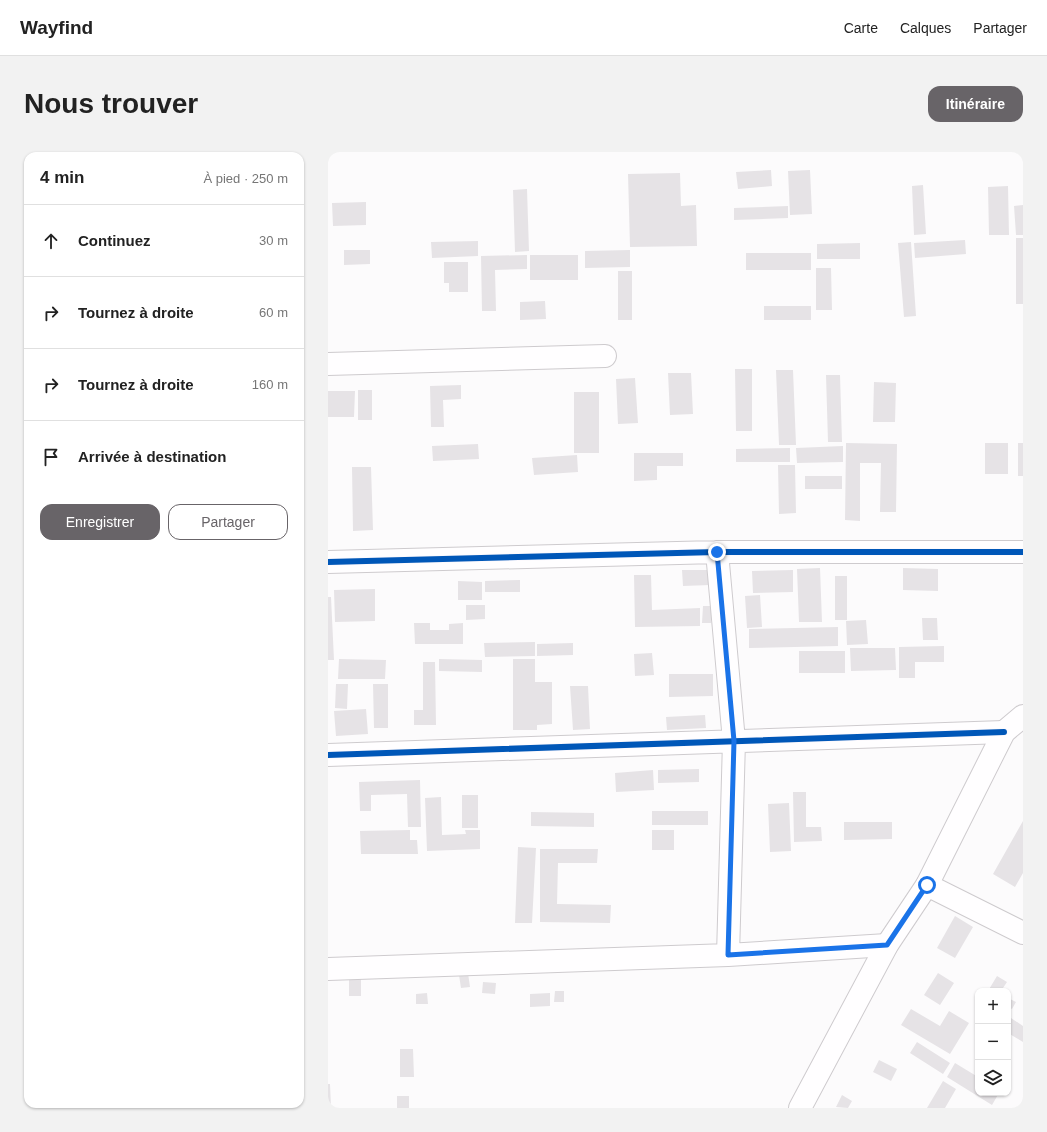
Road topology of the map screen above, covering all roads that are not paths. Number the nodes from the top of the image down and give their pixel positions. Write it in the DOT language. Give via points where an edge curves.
graph roads {
  1 [pos="604,356"];
  2 [pos="328,364"];
  3 [pos="717,552"];
  4 [pos="1023,552"];
  5 [pos="328,562"];
  6 [pos="1023,716"];
  7 [pos="1004,732"];
  8 [pos="734,741"];
  9 [pos="328,755"];
  10 [pos="927,885"];
  11 [pos="1023,933"];
  12 [pos="887,945"];
  13 [pos="728,955"];
  14 [pos="328,969"];
  15 [pos="800,1108"];
  1 -- 2 [label="street"];
  3 -- 4 [label="street"];
  3 -- 5 [label="street"];
  3 -- 8 [label="street"];
  6 -- 7 [label="street"];
  7 -- 8 [label="street"];
  7 -- 10 [label="street"];
  8 -- 9 [label="street"];
  8 -- 13 [label="street"];
  10 -- 11 [label="street"];
  10 -- 12 [label="street"];
  12 -- 13 [label="street"];
  12 -- 15 [label="street"];
  13 -- 14 [label="street"];
}
